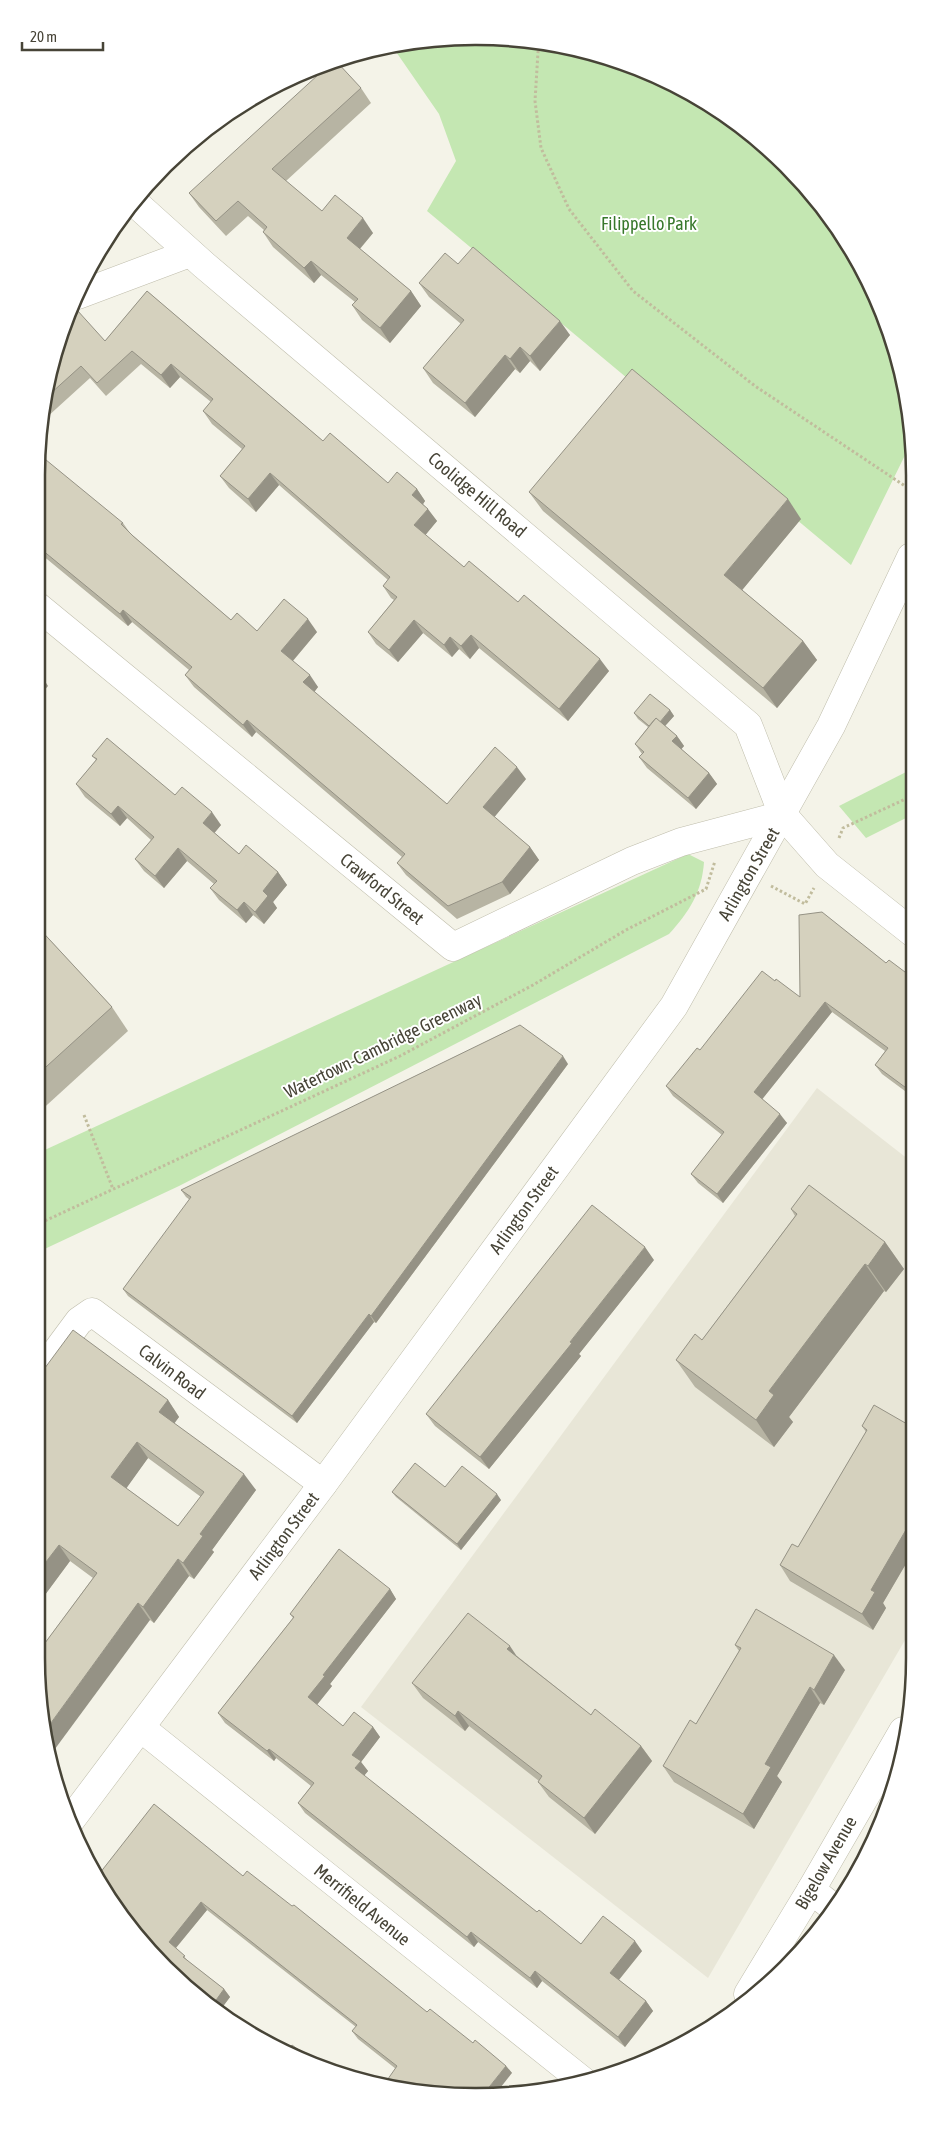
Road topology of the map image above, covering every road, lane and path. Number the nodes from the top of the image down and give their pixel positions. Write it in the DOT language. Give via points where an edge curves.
graph roads {
  1 [pos="539,50"];
  2 [pos="139,207"];
  3 [pos="190,253"];
  4 [pos="86,292"];
  5 [pos="906,487"];
  6 [pos="906,568"];
  7 [pos="45,612"];
  8 [pos="906,799"];
  9 [pos="783,814"];
  10 [pos="843,828"];
  11 [pos="716,859"];
  12 [pos="906,928"];
  13 [pos="84,1115"];
  14 [pos="113,1189"];
  15 [pos="45,1221"];
  16 [pos="45,1367"];
  17 [pos="323,1484"];
  18 [pos="141,1728"];
  19 [pos="899,1737"];
  20 [pos="75,1814"];
  21 [pos="811,1890"];
  22 [pos="828,1904"];
  23 [pos="752,1987"];
  24 [pos="576,2076"];
  1 -- 5 [label="path" via="535,101 541,148 569,209 633,291 755,386"];
  2 -- 3 [label="street, Coolidge Hill Road"];
  3 -- 4 [label="street"];
  3 -- 9 [label="street, Coolidge Hill Road" via="748,725"];
  6 -- 9 [label="street, Arlington Street" via="831,726"];
  7 -- 9 [label="street, Crawford Street" via="454,947 681,842"];
  8 -- 10 [label="path"];
  9 -- 12 [label="street, Coolidge Hill Road" via="827,865"];
  9 -- 17 [label="street, Arlington Street" via="674,1006"];
  11 -- 14 [label="path, Watertown-Cambridge Greenway" via="706,889 626,930 532,986 400,1056"];
  13 -- 14 [label="path"];
  14 -- 15 [label="path, Watertown-Cambridge Greenway"];
  16 -- 17 [label="street, Calvin Road" via="80,1321 92,1312"];
  17 -- 18 [label="street, Arlington Street"];
  18 -- 20 [label="street, Arlington Street"];
  18 -- 24 [label="street, Merrifield Avenue"];
  19 -- 21 [label="street, Bigelow Avenue"];
  21 -- 22 [label="street"];
  21 -- 23 [label="street, Bigelow Avenue"];
}
